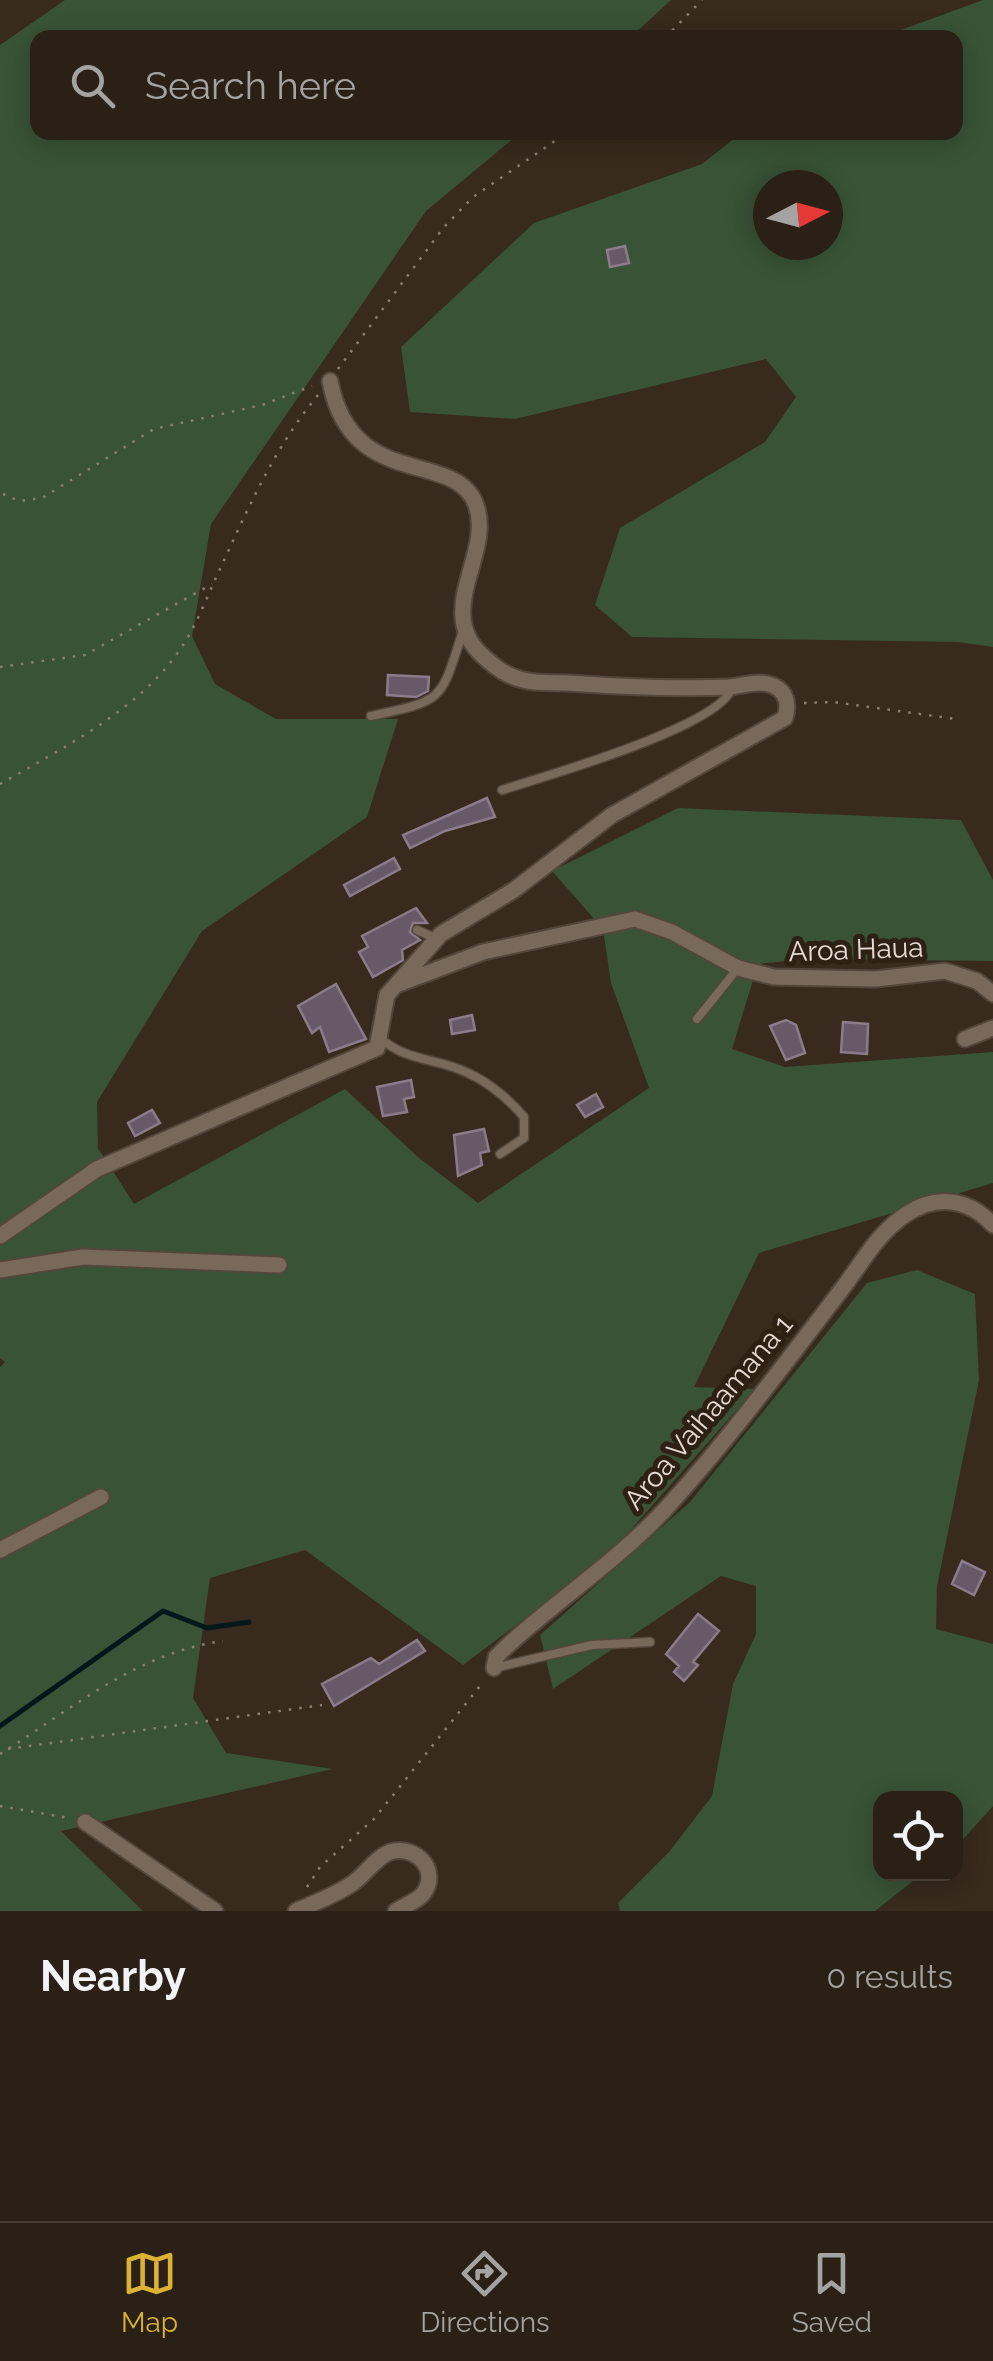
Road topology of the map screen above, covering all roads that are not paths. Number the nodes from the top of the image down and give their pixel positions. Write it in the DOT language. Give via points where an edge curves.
graph roads {
  1 [pos="331,379"];
  2 [pos="464,627"];
  3 [pos="732,687"];
  4 [pos="371,716"];
  5 [pos="502,790"];
  6 [pos="416,930"];
  7 [pos="436,939"];
  8 [pos="738,968"];
  9 [pos="394,986"];
  10 [pos="993,994"];
  11 [pos="697,1019"];
  12 [pos="993,1028"];
  13 [pos="380,1038"];
  14 [pos="965,1038"];
  15 [pos="500,1154"];
  16 [pos="993,1225"];
  17 [pos="0,1236"];
  18 [pos="279,1265"];
  19 [pos="0,1270"];
  20 [pos="101,1496"];
  21 [pos="0,1550"];
  22 [pos="650,1642"];
  23 [pos="494,1668"];
  24 [pos="85,1822"];
  25 [pos="298,1904"];
  26 [pos="214,1911"];
  27 [pos="396,1911"];
  1 -- 2 [label="street" via="343,425 360,445 458,483 476,504"];
  2 -- 3 [label="street" via="485,658 528,682"];
  2 -- 4 [label="lane" via="446,683 427,704"];
  3 -- 5 [label="lane" via="724,703 674,728"];
  3 -- 7 [label="street" via="778,687 788,704 786,718 612,815"];
  6 -- 7 [label="lane"];
  7 -- 9 [label="street"];
  8 -- 9 [label="street, Aroa Haua" via="635,920 483,952"];
  8 -- 10 [label="street, Aroa Haua" via="774,977 876,979 945,970"];
  8 -- 11 [label="lane"];
  9 -- 13 [label="street"];
  12 -- 14 [label="street"];
  13 -- 15 [label="lane" via="409,1057 468,1072 516,1108 524,1117 524,1138"];
  13 -- 17 [label="street" via="378,1048 337,1068 97,1170"];
  16 -- 23 [label="street, Aroa Vaihaamana 1" via="955,1200 932,1201 880,1236 670,1505 570,1598 513,1640"];
  18 -- 19 [label="street" via="83,1257"];
  20 -- 21 [label="street"];
  22 -- 23 [label="lane" via="592,1644"];
  24 -- 26 [label="street"];
  25 -- 27 [label="street" via="354,1883 382,1857 406,1851 421,1857 428,1884 422,1896"];
}
